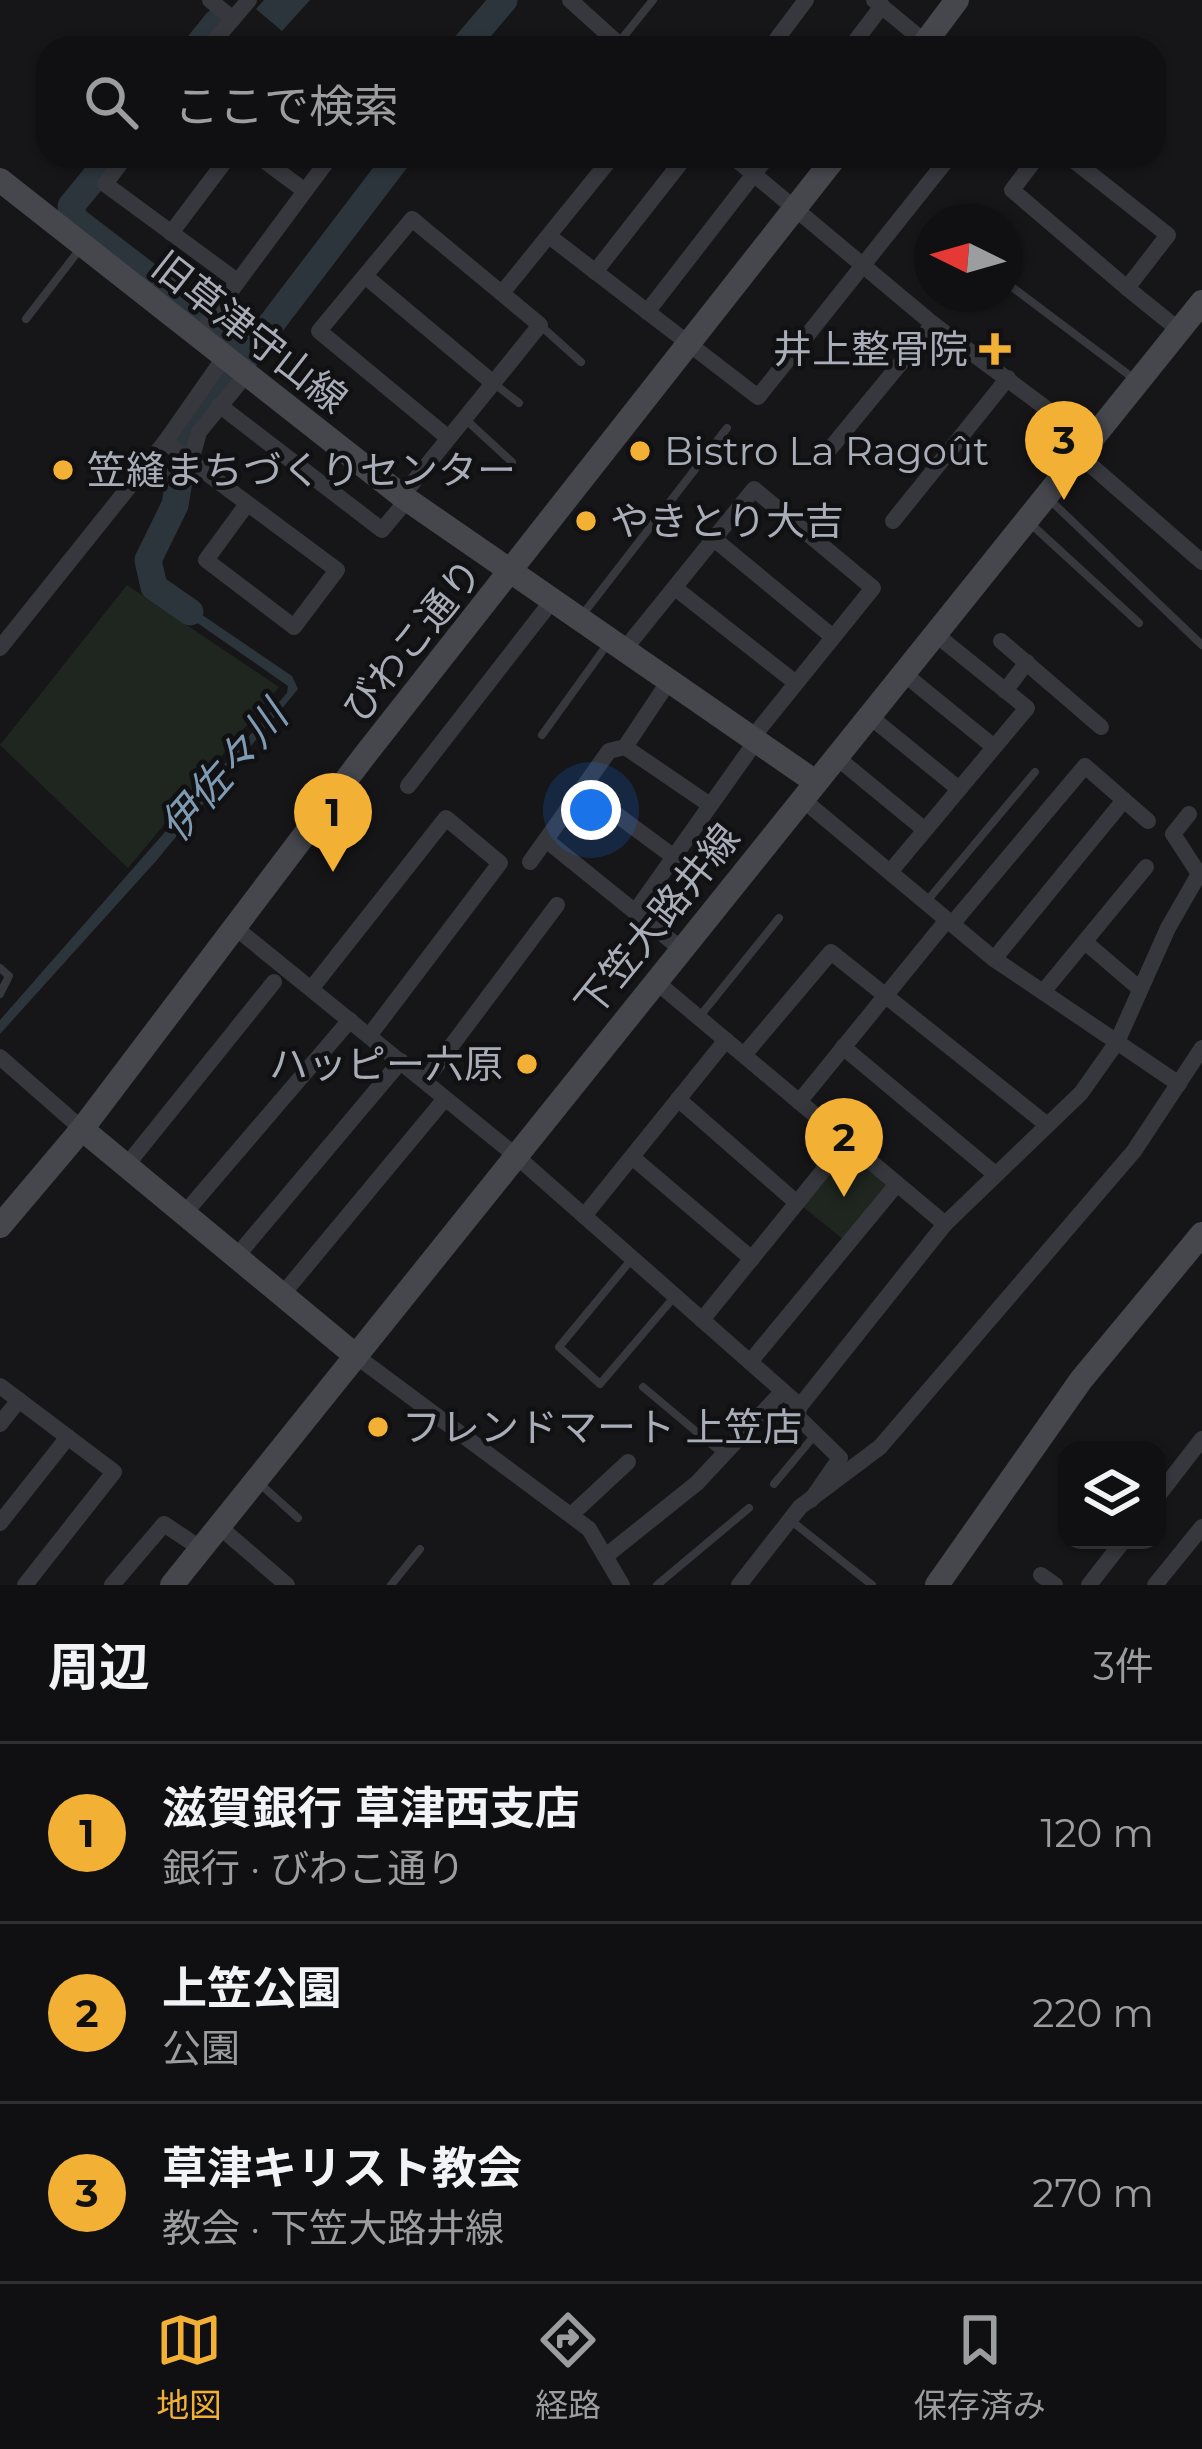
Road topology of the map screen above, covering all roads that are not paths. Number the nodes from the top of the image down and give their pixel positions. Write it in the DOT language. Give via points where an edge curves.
graph roads {
  1 [pos="210,0"];
  2 [pos="249,0"];
  3 [pos="570,0"];
  4 [pos="653,0"];
  5 [pos="806,0"];
  6 [pos="957,0"];
  7 [pos="878,3"];
  8 [pos="591,6"];
  9 [pos="233,19"];
  10 [pos="218,36"];
  11 [pos="613,36"];
  12 [pos="627,36"];
  13 [pos="779,36"];
  14 [pos="857,36"];
  15 [pos="915,36"];
  16 [pos="933,36"];
  17 [pos="117,168"];
  18 [pos="221,168"];
  19 [pos="275,168"];
  20 [pos="322,168"];
  21 [pos="603,168"];
  22 [pos="677,168"];
  23 [pos="747,168"];
  24 [pos="758,168"];
  25 [pos="827,168"];
  26 [pos="941,168"];
  27 [pos="1029,168"];
  28 [pos="1083,168"];
  29 [pos="754,174"];
  30 [pos="0,180"];
  31 [pos="305,190"];
  32 [pos="795,208"];
  33 [pos="171,232"];
  34 [pos="549,236"];
  35 [pos="82,246"];
  36 [pos="863,267"];
  37 [pos="595,272"];
  38 [pos="365,276"];
  39 [pos="236,281"];
  40 [pos="1126,288"];
  41 [pos="502,293"];
  42 [pos="1022,294"];
  43 [pos="1202,302"];
  44 [pos="646,312"];
  45 [pos="26,319"];
  46 [pos="933,324"];
  47 [pos="540,325"];
  48 [pos="204,326"];
  49 [pos="1179,330"];
  50 [pos="690,346"];
  51 [pos="581,362"];
  52 [pos="234,368"];
  53 [pos="1008,378"];
  54 [pos="492,382"];
  55 [pos="1138,382"];
  56 [pos="519,403"];
  57 [pos="219,405"];
  58 [pos="463,417"];
  59 [pos="727,428"];
  60 [pos="446,436"];
  61 [pos="1084,448"];
  62 [pos="829,450"];
  63 [pos="179,452"];
  64 [pos="512,462"];
  65 [pos="1045,496"];
  66 [pos="404,498"];
  67 [pos="247,503"];
  68 [pos="1026,520"];
  69 [pos="892,521"];
  70 [pos="714,539"];
  71 [pos="1202,562"];
  72 [pos="511,573"];
  73 [pos="675,588"];
  74 [pos="551,602"];
  75 [pos="579,620"];
  76 [pos="1139,623"];
  77 [pos="934,633"];
  78 [pos="833,637"];
  79 [pos="1001,641"];
  80 [pos="1202,645"];
  81 [pos="617,646"];
  82 [pos="0,648"];
  83 [pos="1028,662"];
  84 [pos="902,673"];
  85 [pos="669,680"];
  86 [pos="796,683"];
  87 [pos="1005,691"];
  88 [pos="868,715"];
  89 [pos="1101,727"];
  90 [pos="542,734"];
  91 [pos="754,739"];
  92 [pos="625,747"];
  93 [pos="994,747"];
  94 [pos="835,756"];
  95 [pos="1035,772"];
  96 [pos="408,786"];
  97 [pos="582,789"];
  98 [pos="959,789"];
  99 [pos="808,790"];
  100 [pos="1124,800"];
  101 [pos="710,805"];
  102 [pos="1190,814"];
  103 [pos="1148,821"];
  104 [pos="925,830"];
  105 [pos="546,840"];
  106 [pos="674,857"];
  107 [pos="530,862"];
  108 [pos="1146,867"];
  109 [pos="890,872"];
  110 [pos="1201,873"];
  111 [pos="926,902"];
  112 [pos="557,904"];
  113 [pos="637,909"];
  114 [pos="778,918"];
  115 [pos="949,922"];
  116 [pos="237,929"];
  117 [pos="1085,942"];
  118 [pos="680,948"];
  119 [pos="994,959"];
  120 [pos="0,968"];
  121 [pos="654,980"];
  122 [pos="274,982"];
  123 [pos="311,989"];
  124 [pos="1140,989"];
  125 [pos="1043,992"];
  126 [pos="0,994"];
  127 [pos="885,995"];
  128 [pos="699,1017"];
  129 [pos="350,1020"];
  130 [pos="369,1036"];
  131 [pos="726,1040"];
  132 [pos="1117,1042"];
  133 [pos="843,1047"];
  134 [pos="1202,1048"];
  135 [pos="744,1055"];
  136 [pos="0,1057"];
  137 [pos="401,1061"];
  138 [pos="425,1081"];
  139 [pos="1179,1084"];
  140 [pos="678,1100"];
  141 [pos="443,1101"];
  142 [pos="800,1102"];
  143 [pos="1046,1124"];
  144 [pos="82,1129"];
  145 [pos="847,1142"];
  146 [pos="515,1155"];
  147 [pos="632,1157"];
  148 [pos="126,1166"];
  149 [pos="995,1174"];
  150 [pos="897,1184"];
  151 [pos="797,1203"];
  152 [pos="3,1214"];
  153 [pos="184,1214"];
  154 [pos="584,1216"];
  155 [pos="945,1224"];
  156 [pos="1202,1234"];
  157 [pos="236,1257"];
  158 [pos="632,1258"];
  159 [pos="752,1259"];
  160 [pos="282,1294"];
  161 [pos="675,1296"];
  162 [pos="702,1320"];
  163 [pos="356,1356"];
  164 [pos="750,1362"];
  165 [pos="0,1386"];
  166 [pos="643,1387"];
  167 [pos="783,1391"];
  168 [pos="19,1400"];
  169 [pos="800,1406"];
  170 [pos="0,1424"];
  171 [pos="814,1436"];
  172 [pos="68,1437"];
  173 [pos="1200,1446"];
  174 [pos="724,1455"];
  175 [pos="628,1462"];
  176 [pos="258,1482"];
  177 [pos="774,1484"];
  178 [pos="1166,1486"];
  179 [pos="812,1500"];
  180 [pos="749,1508"];
  181 [pos="571,1515"];
  182 [pos="298,1518"];
  183 [pos="789,1519"];
  184 [pos="0,1523"];
  185 [pos="1202,1526"];
  186 [pos="222,1529"];
  187 [pos="420,1549"];
  188 [pos="1117,1549"];
  189 [pos="203,1550"];
  190 [pos="608,1555"];
  191 [pos="284,1584"];
  192 [pos="25,1585"];
  193 [pos="112,1585"];
  194 [pos="172,1585"];
  195 [pos="392,1585"];
  196 [pos="622,1585"];
  197 [pos="657,1585"];
  198 [pos="740,1585"];
  199 [pos="872,1585"];
  200 [pos="937,1585"];
  201 [pos="1089,1585"];
  202 [pos="1155,1585"];
  1 -- 9 [label="street"];
  2 -- 9 [label="street"];
  3 -- 8 [label="street"];
  4 -- 12 [label="lane"];
  5 -- 13 [label="street"];
  6 -- 16 [label="street"];
  7 -- 14 [label="street"];
  7 -- 15 [label="street"];
  8 -- 11 [label="street"];
  9 -- 10 [label="street"];
  17 -- 33 [label="street" via="105,184"];
  18 -- 33 [label="street"];
  19 -- 31 [label="street"];
  20 -- 31 [label="street"];
  21 -- 34 [label="street"];
  22 -- 37 [label="street"];
  23 -- 29 [label="street"];
  24 -- 29 [label="street"];
  25 -- 32 [label="street, びわこ通り"];
  26 -- 36 [label="street"];
  27 -- 40 [label="street" via="1012,190"];
  28 -- 40 [label="street" via="1168,235"];
  29 -- 32 [label="street"];
  29 -- 44 [label="street"];
  30 -- 35 [label="street, 旧草津守山線"];
  31 -- 39 [label="street"];
  32 -- 36 [label="street"];
  32 -- 50 [label="street, びわこ通り"];
  33 -- 39 [label="street"];
  34 -- 37 [label="street"];
  34 -- 41 [label="street"];
  35 -- 45 [label="lane"];
  35 -- 48 [label="street, 旧草津守山線"];
  36 -- 46 [label="street"];
  36 -- 50 [label="street" via="762,396"];
  37 -- 44 [label="street"];
  38 -- 41 [label="street" via="412,219"];
  38 -- 54 [label="street"];
  38 -- 60 [label="street" via="319,332"];
  39 -- 48 [label="street"];
  40 -- 49 [label="street"];
  41 -- 47 [label="street"];
  42 -- 55 [label="lane"];
  43 -- 49 [label="street, 下笠大路井線"];
  44 -- 50 [label="street"];
  46 -- 53 [label="street"];
  46 -- 62 [label="street"];
  47 -- 51 [label="lane"];
  47 -- 54 [label="street"];
  48 -- 52 [label="street, 旧草津守山線"];
  49 -- 55 [label="street, 下笠大路井線"];
  50 -- 72 [label="street, びわこ通り"];
  52 -- 57 [label="street"];
  52 -- 63 [label="street"];
  52 -- 66 [label="street, 旧草津守山線"];
  53 -- 61 [label="street"];
  53 -- 69 [label="street"];
  54 -- 56 [label="lane"];
  54 -- 58 [label="street"];
  55 -- 61 [label="street, 下笠大路井線"];
  57 -- 63 [label="street"];
  57 -- 66 [label="street" via="382,530"];
  58 -- 60 [label="street"];
  58 -- 64 [label="lane"];
  59 -- 75 [label="lane"];
  60 -- 66 [label="street"];
  61 -- 65 [label="street, 下笠大路井線"];
  61 -- 71 [label="street"];
  63 -- 67 [label="street"];
  63 -- 82 [label="street"];
  65 -- 68 [label="street, 下笠大路井線"];
  65 -- 80 [label="lane"];
  66 -- 72 [label="street, 旧草津守山線"];
  67 -- 67 [label="street" via="337,570 294,627 206,560"];
  68 -- 76 [label="lane"];
  68 -- 77 [label="street, 下笠大路井線"];
  70 -- 73 [label="street"];
  70 -- 78 [label="street"];
  70 -- 78 [label="street" via="754,489 873,588"];
  72 -- 74 [label="street, 旧草津守山線"];
  72 -- 116 [label="street, びわこ通り"];
  73 -- 81 [label="street"];
  73 -- 86 [label="street"];
  74 -- 75 [label="street, 旧草津守山線"];
  74 -- 96 [label="street"];
  75 -- 81 [label="street, 旧草津守山線"];
  77 -- 84 [label="street, 下笠大路井線"];
  77 -- 87 [label="street"];
  78 -- 86 [label="street"];
  79 -- 83 [label="street"];
  81 -- 85 [label="street, 旧草津守山線"];
  81 -- 90 [label="lane"];
  83 -- 87 [label="street"];
  83 -- 89 [label="street"];
  84 -- 88 [label="street, 下笠大路井線"];
  84 -- 93 [label="street"];
  85 -- 91 [label="street, 旧草津守山線"];
  85 -- 92 [label="street"];
  86 -- 91 [label="street"];
  87 -- 93 [label="street" via="1027,708"];
  88 -- 94 [label="street, 下笠大路井線"];
  88 -- 98 [label="street"];
  91 -- 99 [label="street, 旧草津守山線"];
  91 -- 101 [label="street"];
  92 -- 97 [label="street" via="609,752"];
  92 -- 101 [label="street"];
  93 -- 98 [label="street"];
  94 -- 99 [label="street, 下笠大路井線"];
  94 -- 104 [label="street"];
  95 -- 111 [label="lane"];
  97 -- 105 [label="street"];
  97 -- 106 [label="street"];
  98 -- 104 [label="street"];
  99 -- 109 [label="street"];
  99 -- 118 [label="street, 下笠大路井線"];
  100 -- 103 [label="street"];
  100 -- 115 [label="street" via="1085,766"];
  100 -- 119 [label="street"];
  101 -- 106 [label="street"];
  102 -- 110 [label="street" via="1173,834"];
  104 -- 109 [label="street"];
  105 -- 107 [label="street"];
  105 -- 113 [label="street"];
  106 -- 113 [label="street"];
  108 -- 117 [label="street"];
  109 -- 111 [label="street"];
  110 -- 124 [label="street"];
  111 -- 115 [label="street"];
  112 -- 138 [label="street"];
  113 -- 118 [label="street"];
  114 -- 128 [label="lane"];
  115 -- 119 [label="street"];
  115 -- 127 [label="street"];
  116 -- 123 [label="street"];
  116 -- 144 [label="street, びわこ通り"];
  117 -- 124 [label="street"];
  117 -- 125 [label="street"];
  118 -- 121 [label="street, 下笠大路井線"];
  119 -- 125 [label="street"];
  120 -- 126 [label="lane" via="9,976"];
  121 -- 128 [label="street"];
  121 -- 146 [label="street, 下笠大路井線"];
  122 -- 148 [label="street"];
  123 -- 129 [label="street"];
  123 -- 130 [label="street" via="446,818 500,863"];
  124 -- 132 [label="street"];
  125 -- 132 [label="street"];
  127 -- 133 [label="street"];
  127 -- 135 [label="street" via="831,952"];
  127 -- 143 [label="street"];
  128 -- 131 [label="street"];
  129 -- 130 [label="street"];
  129 -- 153 [label="street"];
  130 -- 137 [label="street"];
  131 -- 135 [label="street"];
  131 -- 140 [label="street"];
  132 -- 139 [label="street"];
  132 -- 143 [label="street" via="1081,1093"];
  133 -- 142 [label="street"];
  133 -- 149 [label="street"];
  134 -- 139 [label="street"];
  135 -- 142 [label="street"];
  136 -- 144 [label="street"];
  137 -- 138 [label="street"];
  137 -- 157 [label="street"];
  138 -- 141 [label="street"];
  139 -- 179 [label="street" via="1134,1151 880,1448"];
  140 -- 147 [label="street"];
  140 -- 151 [label="street"];
  141 -- 146 [label="street"];
  141 -- 160 [label="street"];
  142 -- 145 [label="street"];
  143 -- 149 [label="street"];
  144 -- 148 [label="street"];
  144 -- 152 [label="street, びわこ通り"];
  145 -- 150 [label="street"];
  145 -- 151 [label="street"];
  146 -- 154 [label="street"];
  146 -- 163 [label="street, 下笠大路井線"];
  147 -- 154 [label="street"];
  147 -- 159 [label="street"];
  148 -- 153 [label="street"];
  149 -- 155 [label="street"];
  150 -- 155 [label="street"];
  150 -- 164 [label="street"];
  151 -- 159 [label="street"];
  153 -- 157 [label="street"];
  154 -- 158 [label="street"];
  155 -- 169 [label="street"];
  156 -- 200 [label="street" via="1082,1379"];
  157 -- 160 [label="street"];
  158 -- 161 [label="street"];
  158 -- 161 [label="lane" via="559,1347 586,1372 600,1384"];
  159 -- 162 [label="street"];
  160 -- 163 [label="street"];
  161 -- 162 [label="street"];
  162 -- 164 [label="street"];
  163 -- 176 [label="street, 下笠大路井線"];
  163 -- 181 [label="street"];
  164 -- 167 [label="street"];
  165 -- 168 [label="street"];
  166 -- 174 [label="lane"];
  167 -- 169 [label="street"];
  167 -- 174 [label="street"];
  168 -- 170 [label="street"];
  168 -- 172 [label="street"];
  169 -- 171 [label="street" via="797,1416"];
  171 -- 177 [label="lane"];
  171 -- 179 [label="street" via="839,1458"];
  172 -- 184 [label="street"];
  172 -- 192 [label="street" via="114,1472"];
  173 -- 178 [label="street"];
  174 -- 190 [label="street"];
  175 -- 181 [label="street"];
  176 -- 182 [label="lane"];
  176 -- 186 [label="street, 下笠大路井線"];
  179 -- 183 [label="street"];
  180 -- 197 [label="lane"];
  181 -- 190 [label="street"];
  183 -- 198 [label="street"];
  183 -- 199 [label="lane"];
  185 -- 202 [label="street"];
  186 -- 189 [label="street, 下笠大路井線"];
  186 -- 191 [label="street"];
  187 -- 195 [label="lane"];
  188 -- 201 [label="street"];
  189 -- 193 [label="street" via="164,1523"];
  189 -- 194 [label="street, 下笠大路井線"];
  190 -- 196 [label="street"];
}
